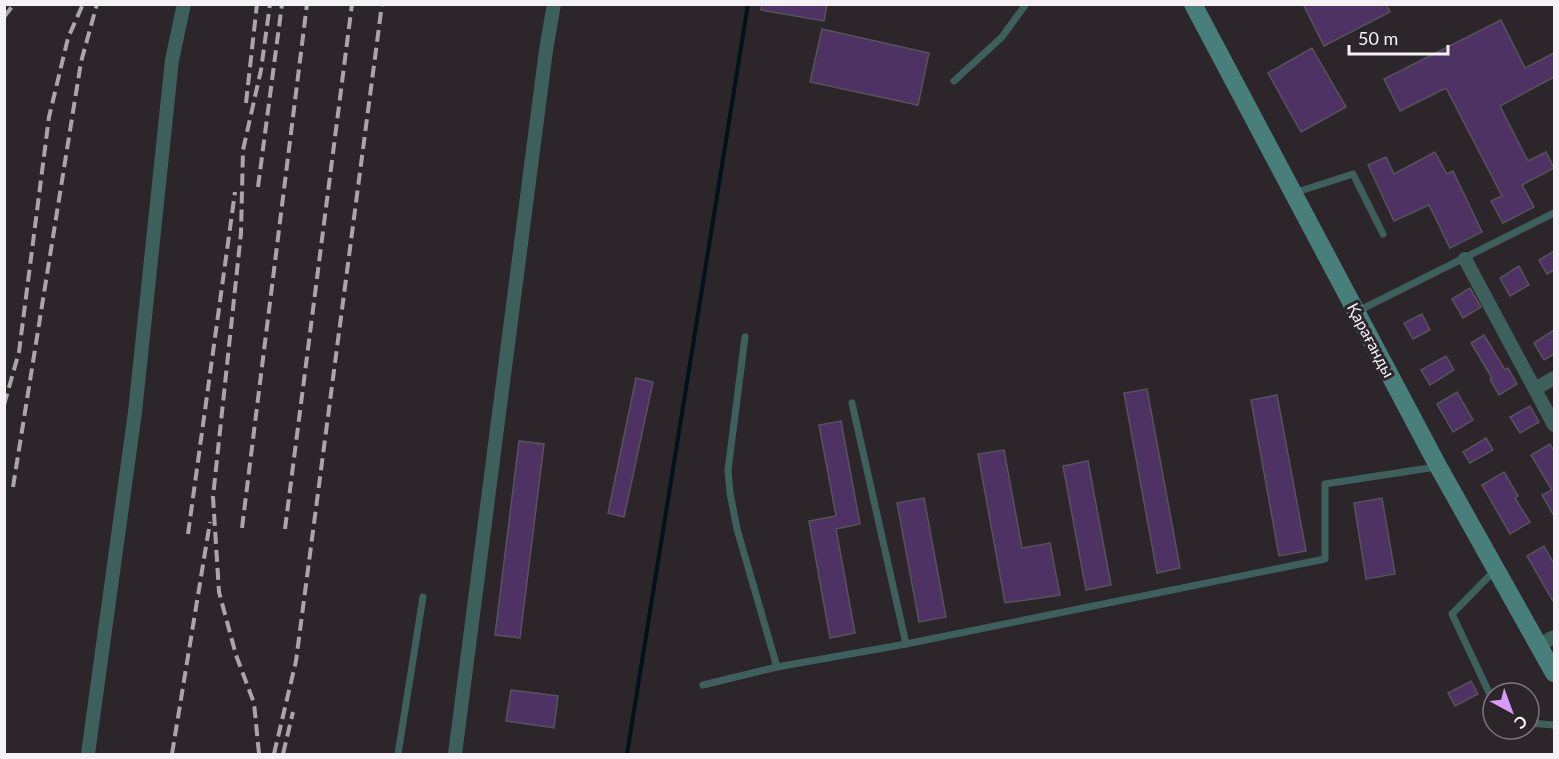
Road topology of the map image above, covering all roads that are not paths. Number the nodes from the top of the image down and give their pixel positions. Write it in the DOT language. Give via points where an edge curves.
graph roads {
  1 [pos="184,4"];
  2 [pos="554,4"];
  3 [pos="1026,4"];
  4 [pos="1193,4"];
  5 [pos="954,81"];
  6 [pos="1292,194"];
  7 [pos="1554,213"];
  8 [pos="1383,234"];
  9 [pos="1465,259"];
  10 [pos="1357,312"];
  11 [pos="746,337"];
  12 [pos="1554,378"];
  13 [pos="1535,389"];
  14 [pos="852,403"];
  15 [pos="1554,425"];
  16 [pos="1438,466"];
  17 [pos="1495,570"];
  18 [pos="423,597"];
  19 [pos="1547,641"];
  20 [pos="906,644"];
  21 [pos="777,667"];
  22 [pos="1554,674"];
  23 [pos="1484,681"];
  24 [pos="703,684"];
  25 [pos="88,754"];
  26 [pos="398,754"];
  27 [pos="455,754"];
  1 -- 25 [label="street" via="172,60 135,411"];
  2 -- 27 [label="street"];
  3 -- 5 [label="lane" via="1002,37"];
  4 -- 6 [label="main road, Қарағанды"];
  6 -- 8 [label="lane" via="1353,174"];
  6 -- 10 [label="main road, Қарағанды"];
  7 -- 9 [label="lane"];
  9 -- 10 [label="lane"];
  9 -- 13 [label="street"];
  10 -- 16 [label="main road, Қарағанды"];
  11 -- 21 [label="lane" via="728,470 730,494 736,529"];
  12 -- 13 [label="street"];
  13 -- 15 [label="street"];
  14 -- 20 [label="lane"];
  16 -- 17 [label="main road, Қарағанды"];
  16 -- 20 [label="lane" via="1325,484 1325,560"];
  17 -- 19 [label="main road, Қарағанды"];
  17 -- 23 [label="lane" via="1452,614"];
  18 -- 26 [label="lane"];
  19 -- 22 [label="main road, Қарағанды"];
  20 -- 21 [label="lane"];
  21 -- 24 [label="lane"];
}
